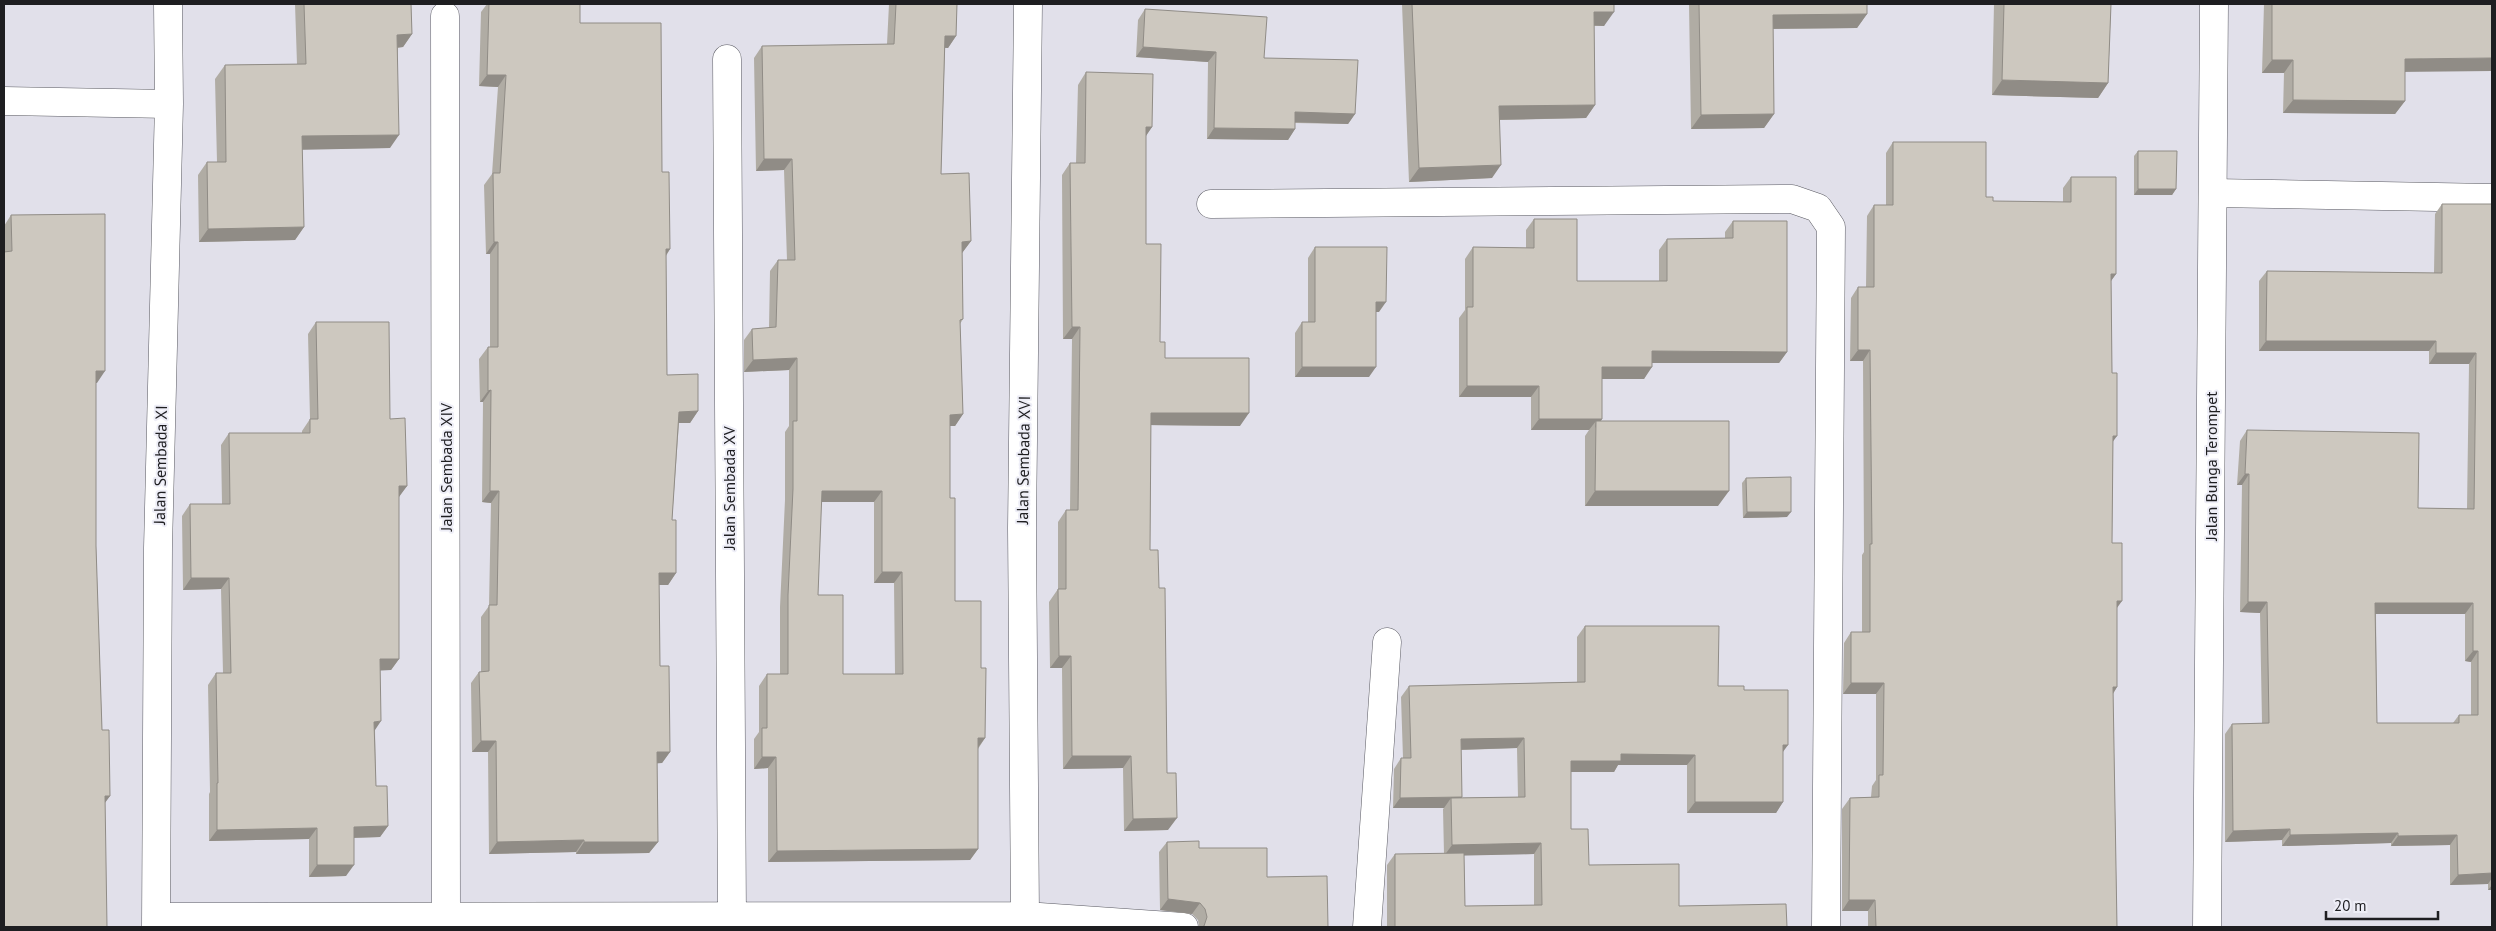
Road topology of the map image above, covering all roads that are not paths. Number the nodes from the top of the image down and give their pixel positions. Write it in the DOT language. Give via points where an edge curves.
graph roads {
  1 [pos="168,4"];
  2 [pos="1028,4"];
  3 [pos="2214,4"];
  4 [pos="445,16"];
  5 [pos="727,59"];
  6 [pos="4,102"];
  7 [pos="169,104"];
  8 [pos="2213,193"];
  9 [pos="2492,198"];
  10 [pos="1211,204"];
  11 [pos="1387,642"];
  12 [pos="732,916"];
  13 [pos="1025,916"];
  14 [pos="446,917"];
  15 [pos="156,922"];
  16 [pos="1184,927"];
  17 [pos="1367,927"];
  18 [pos="1826,927"];
  19 [pos="2207,927"];
  1 -- 7 [label="street, Jalan Sembada XI"];
  2 -- 13 [label="street, Jalan Sembada XVI" via="1022,528"];
  3 -- 8 [label="street, Jalan Bunga Terompet"];
  4 -- 14 [label="street, Jalan Sembada XIV"];
  5 -- 12 [label="street, Jalan Sembada XV"];
  6 -- 7 [label="street"];
  7 -- 15 [label="street, Jalan Sembada XI" via="158,548"];
  8 -- 9 [label="street"];
  8 -- 19 [label="street, Jalan Bunga Terompet"];
  10 -- 18 [label="street" via="1792,199 1818,208 1831,227"];
  11 -- 17 [label="street"];
  12 -- 13 [label="street"];
  12 -- 14 [label="street"];
  13 -- 16 [label="street"];
  14 -- 15 [label="street"];
}
